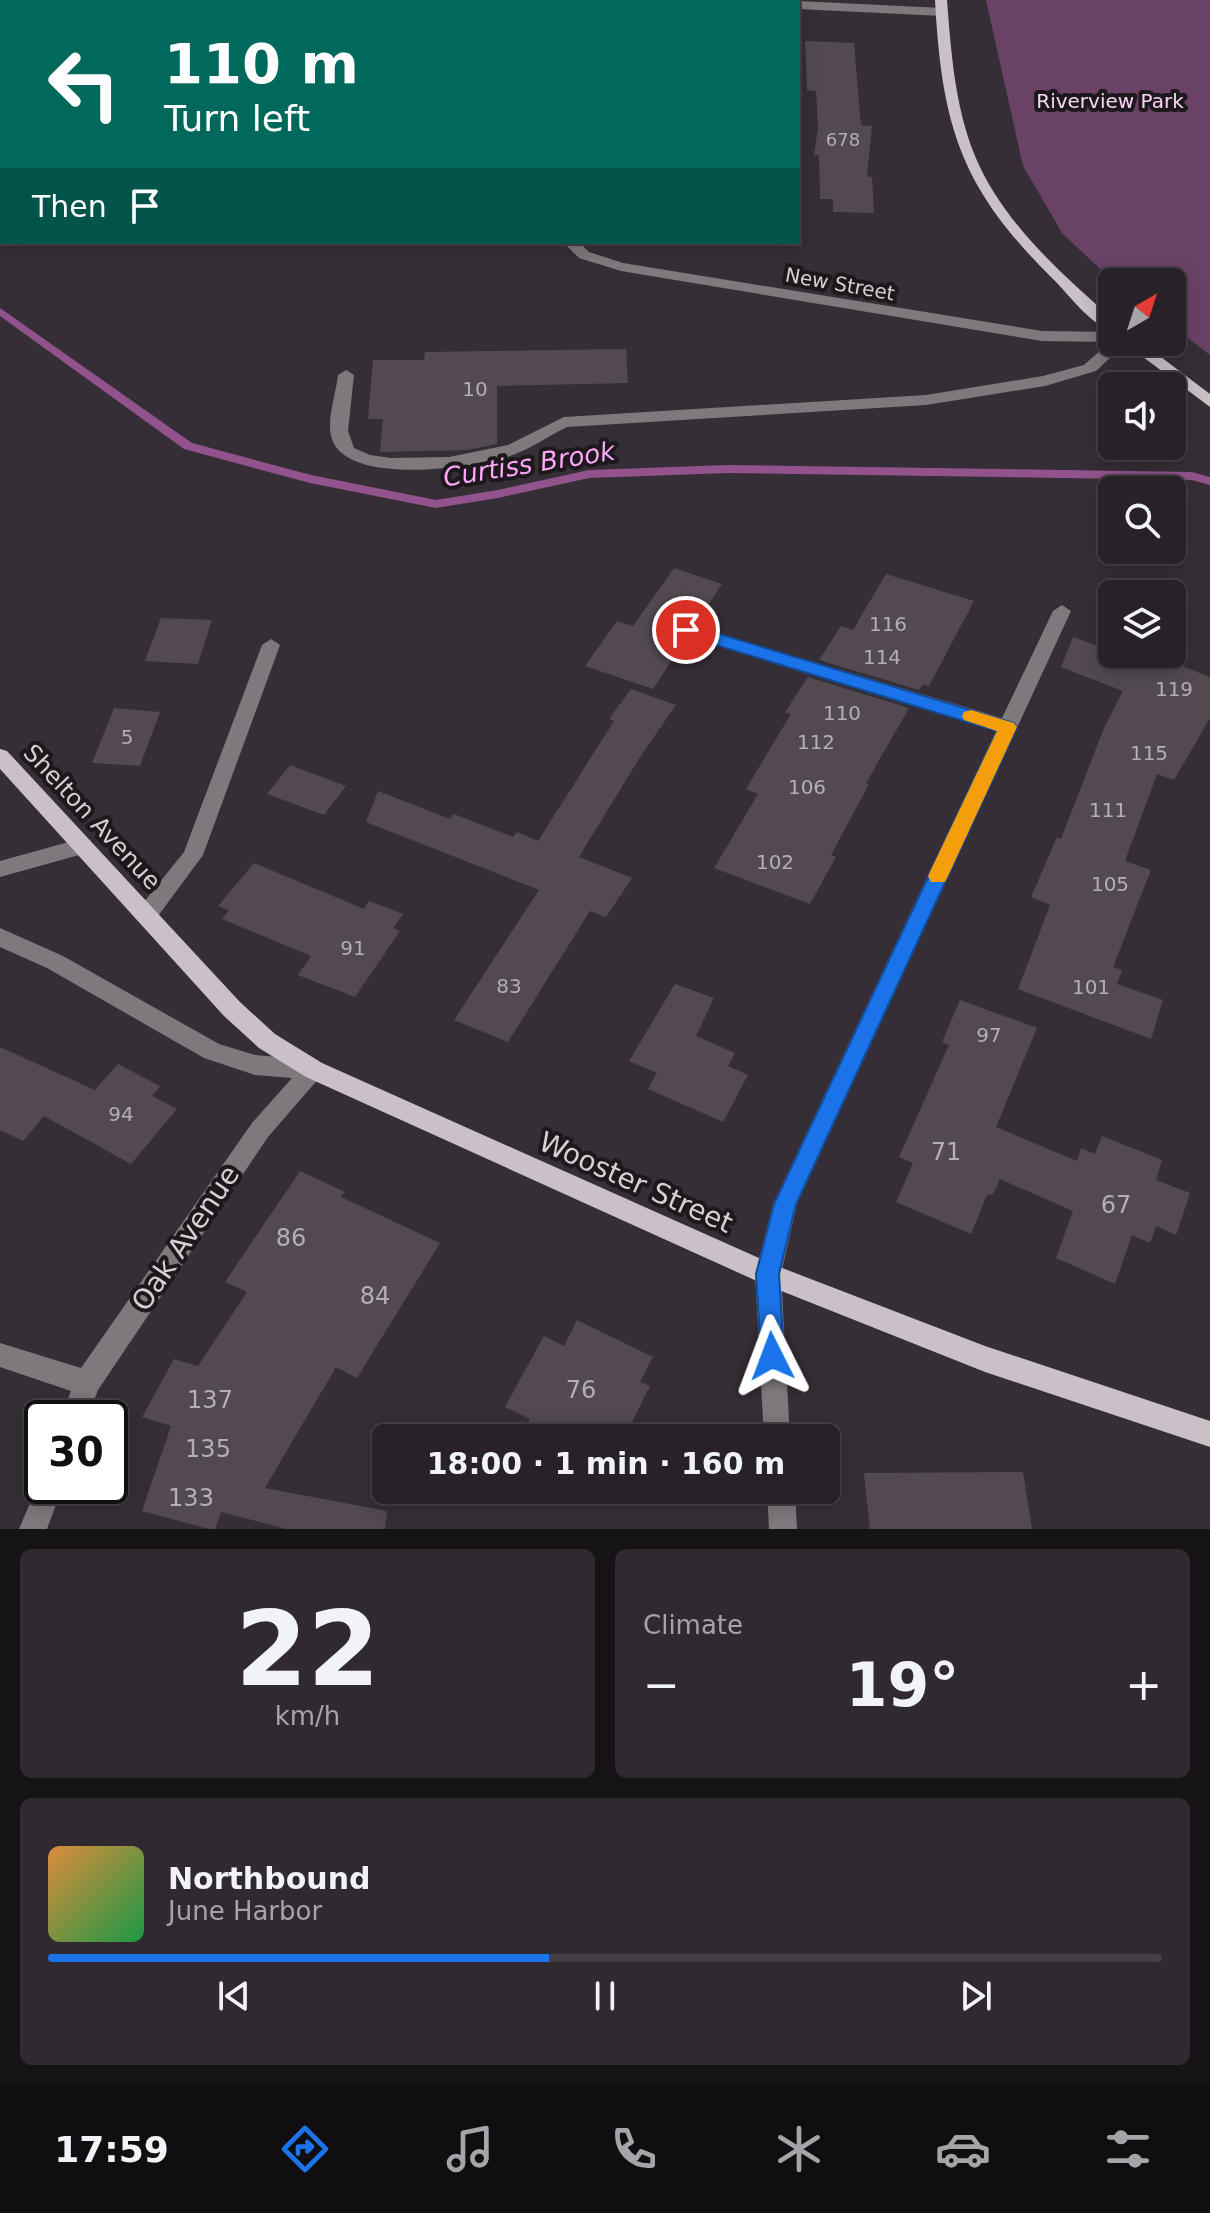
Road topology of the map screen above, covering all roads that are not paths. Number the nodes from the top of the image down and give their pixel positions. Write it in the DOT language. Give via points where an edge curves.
graph roads {
  1 [pos="800,5"];
  2 [pos="941,6"];
  3 [pos="572,244"];
  4 [pos="1098,314"];
  5 [pos="1098,337"];
  6 [pos="1103,356"];
  7 [pos="1149,356"];
  8 [pos="346,375"];
  9 [pos="1210,402"];
  10 [pos="1062,611"];
  11 [pos="686,630"];
  12 [pos="271,645"];
  13 [pos="1008,727"];
  14 [pos="0,756"];
  15 [pos="83,846"];
  16 [pos="0,869"];
  17 [pos="147,914"];
  18 [pos="0,937"];
  19 [pos="314,1070"];
  20 [pos="768,1274"];
  21 [pos="0,1355"];
  22 [pos="87,1383"];
  23 [pos="81,1400"];
  24 [pos="776,1424"];
  25 [pos="1210,1434"];
  26 [pos="42,1504"];
  27 [pos="782,1504"];
  28 [pos="33,1529"];
  29 [pos="783,1529"];
  1 -- 2 [label="street"];
  2 -- 4 [label="main road" via="948,79 969,158 1024,239"];
  3 -- 5 [label="street, New Street" via="584,255 621,267 1042,336"];
  6 -- 8 [label="street" via="1090,368 1045,381 926,400 564,422 492,455 401,465 348,453 340,439"];
  7 -- 9 [label="main road"];
  10 -- 13 [label="street"];
  11 -- 13 [label="street"];
  12 -- 17 [label="street" via="193,855"];
  13 -- 20 [label="street" via="785,1204"];
  14 -- 15 [label="main road, Shelton Avenue"];
  15 -- 16 [label="street"];
  15 -- 17 [label="main road, Shelton Avenue"];
  17 -- 19 [label="main road, Wooster Street" via="232,1009 267,1041"];
  18 -- 19 [label="street, Wooster Street" via="55,962 212,1051 255,1065"];
  19 -- 20 [label="main road, Wooster Street"];
  19 -- 22 [label="street, Oak Avenue" via="260,1130"];
  20 -- 24 [label="street"];
  20 -- 25 [label="main road, Wooster Street" via="985,1359"];
  21 -- 22 [label="street"];
  22 -- 23 [label="street, Oak Avenue"];
  26 -- 28 [label="street"];
  27 -- 29 [label="street"];
}
